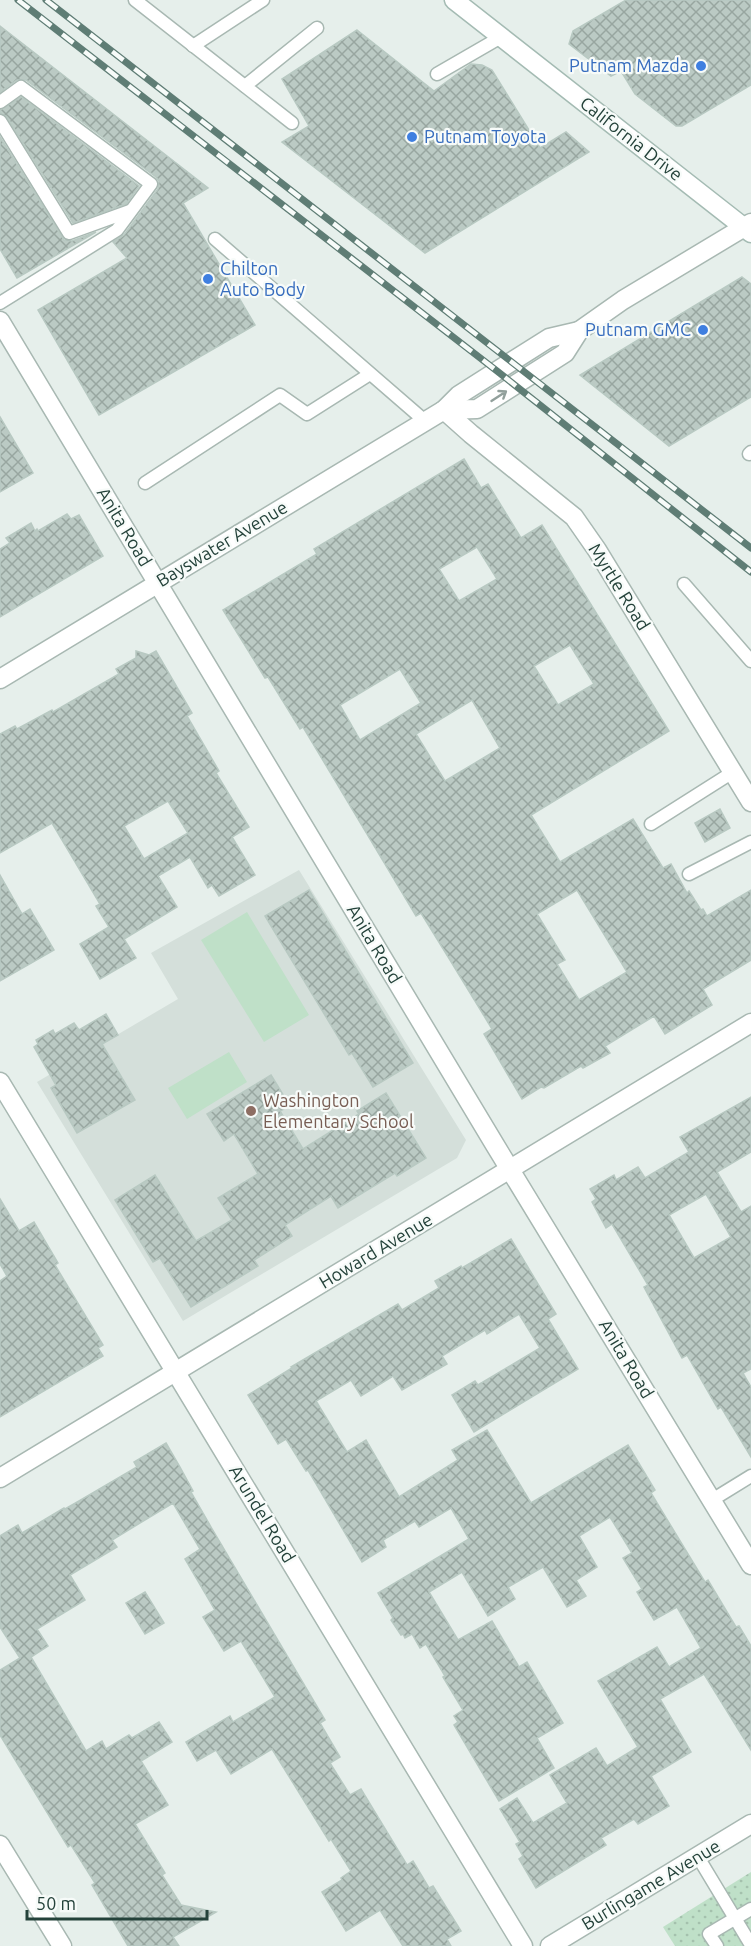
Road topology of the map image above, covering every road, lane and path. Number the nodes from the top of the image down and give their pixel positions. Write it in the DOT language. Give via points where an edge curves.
graph roads {
  1 [pos="135,0"];
  2 [pos="264,0"];
  3 [pos="454,0"];
  4 [pos="317,28"];
  5 [pos="501,37"];
  6 [pos="194,46"];
  7 [pos="437,74"];
  8 [pos="245,86"];
  9 [pos="0,102"];
  10 [pos="0,121"];
  11 [pos="292,123"];
  12 [pos="130,212"];
  13 [pos="749,228"];
  14 [pos="215,239"];
  15 [pos="0,303"];
  16 [pos="0,321"];
  17 [pos="370,374"];
  18 [pos="444,410"];
  19 [pos="425,421"];
  20 [pos="145,483"];
  21 [pos="158,583"];
  22 [pos="684,584"];
  23 [pos="751,661"];
  24 [pos="0,679"];
  25 [pos="733,772"];
  26 [pos="751,802"];
  27 [pos="651,824"];
  28 [pos="751,842"];
  29 [pos="689,874"];
  30 [pos="751,1023"];
  31 [pos="0,1082"];
  32 [pos="510,1170"];
  33 [pos="176,1371"];
  34 [pos="751,1476"];
  35 [pos="0,1478"];
  36 [pos="712,1500"];
  37 [pos="751,1565"];
  38 [pos="751,1824"];
  39 [pos="0,1845"];
  40 [pos="698,1857"];
  41 [pos="751,1909"];
  42 [pos="735,1919"];
  43 [pos="751,1945"];
  44 [pos="62,1946"];
  45 [pos="523,1946"];
  46 [pos="550,1946"];
  47 [pos="717,1946"];
  1 -- 6 [label="lane"];
  2 -- 6 [label="lane"];
  3 -- 5 [label="street, California Drive"];
  4 -- 8 [label="lane"];
  5 -- 7 [label="lane"];
  5 -- 13 [label="street, California Drive"];
  6 -- 8 [label="lane"];
  8 -- 11 [label="lane"];
  9 -- 12 [label="lane" via="21,87 151,184"];
  10 -- 12 [label="lane" via="69,233"];
  12 -- 15 [label="lane" via="117,230"];
  13 -- 18 [label="street" via="622,300 579,332 565,353 477,410"];
  14 -- 17 [label="lane"];
  16 -- 21 [label="street, Anita Road"];
  17 -- 19 [label="lane"];
  17 -- 20 [label="lane" via="307,414 280,395"];
  18 -- 19 [label="street, Bayswater Avenue"];
  18 -- 25 [label="street, Myrtle Road" via="574,517"];
  19 -- 21 [label="street, Bayswater Avenue"];
  21 -- 24 [label="street, Bayswater Avenue"];
  21 -- 32 [label="street, Anita Road"];
  22 -- 23 [label="lane"];
  25 -- 26 [label="street, Myrtle Road"];
  25 -- 27 [label="lane"];
  28 -- 29 [label="lane"];
  30 -- 32 [label="street, Howard Avenue"];
  31 -- 33 [label="street, Arundel Road"];
  32 -- 33 [label="street, Howard Avenue"];
  32 -- 36 [label="street, Anita Road"];
  33 -- 35 [label="street, Howard Avenue"];
  33 -- 45 [label="street, Arundel Road"];
  34 -- 36 [label="lane"];
  36 -- 37 [label="street, Anita Road"];
  38 -- 40 [label="street, Burlingame Avenue"];
  39 -- 44 [label="street"];
  40 -- 42 [label="lane"];
  40 -- 46 [label="street, Burlingame Avenue"];
  41 -- 42 [label="lane"];
  42 -- 43 [label="lane"];
  42 -- 47 [label="lane" via="709,1934"];
}
